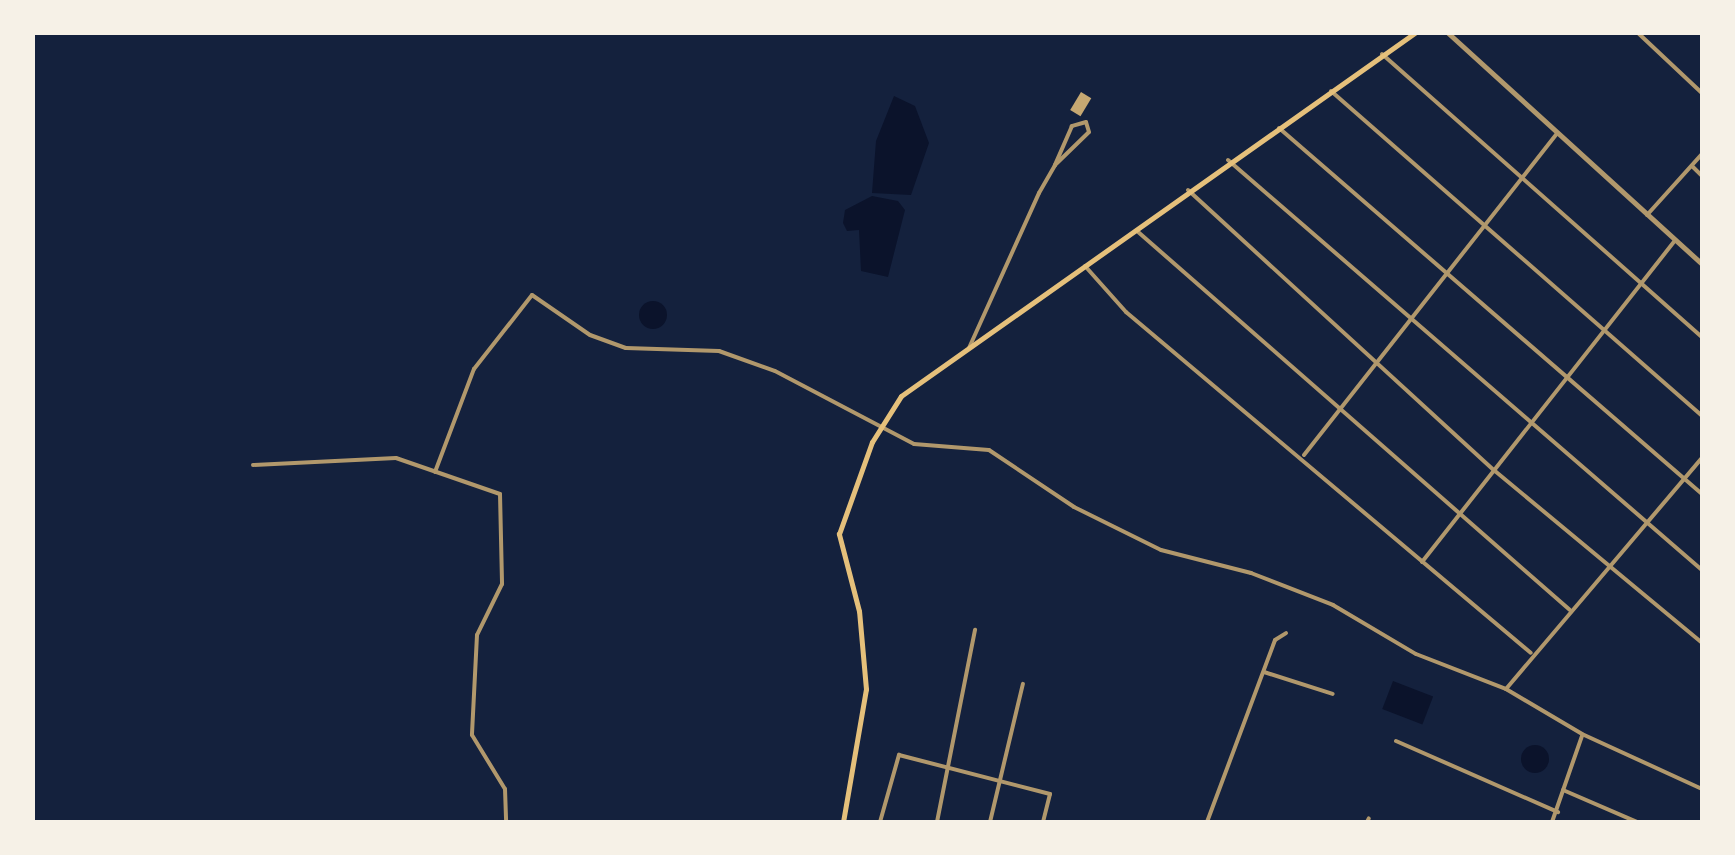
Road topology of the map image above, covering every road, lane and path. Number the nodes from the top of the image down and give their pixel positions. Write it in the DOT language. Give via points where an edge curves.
graph roads {
  1 [pos="1416,32"];
  2 [pos="1447,32"];
  3 [pos="1637,32"];
  4 [pos="1382,54"];
  5 [pos="1330,91"];
  6 [pos="1702,92"];
  7 [pos="1278,127"];
  8 [pos="1557,132"];
  9 [pos="1702,154"];
  10 [pos="1228,160"];
  11 [pos="1055,165"];
  12 [pos="1693,167"];
  13 [pos="1518,176"];
  14 [pos="1702,176"];
  15 [pos="1188,190"];
  16 [pos="1647,214"];
  17 [pos="1482,221"];
  18 [pos="1134,229"];
  19 [pos="1676,241"];
  20 [pos="1702,264"];
  21 [pos="1085,266"];
  22 [pos="1445,269"];
  23 [pos="1638,282"];
  24 [pos="1410,318"];
  25 [pos="1601,328"];
  26 [pos="1702,337"];
  27 [pos="967,352"];
  28 [pos="1374,364"];
  29 [pos="1563,376"];
  30 [pos="1336,410"];
  31 [pos="1702,416"];
  32 [pos="1529,423"];
  33 [pos="882,425"];
  34 [pos="1304,456"];
  35 [pos="1702,458"];
  36 [pos="254,465"];
  37 [pos="1495,471"];
  38 [pos="434,472"];
  39 [pos="1684,479"];
  40 [pos="1702,494"];
  41 [pos="1461,515"];
  42 [pos="1648,524"];
  43 [pos="1422,562"];
  44 [pos="1607,565"];
  45 [pos="1702,570"];
  46 [pos="1570,610"];
  47 [pos="975,630"];
  48 [pos="1286,634"];
  49 [pos="1702,642"];
  50 [pos="1531,653"];
  51 [pos="1264,672"];
  52 [pos="1023,684"];
  53 [pos="1506,689"];
  54 [pos="1333,694"];
  55 [pos="1582,734"];
  56 [pos="1396,741"];
  57 [pos="950,766"];
  58 [pos="1002,780"];
  59 [pos="1702,789"];
  60 [pos="1563,790"];
  61 [pos="1558,812"];
  62 [pos="506,822"];
  63 [pos="843,822"];
  64 [pos="880,822"];
  65 [pos="937,822"];
  66 [pos="990,822"];
  67 [pos="1043,822"];
  68 [pos="1207,822"];
  69 [pos="1552,822"];
  70 [pos="1636,822"];
  1 -- 4 [label="main road"];
  2 -- 8 [label="street"];
  3 -- 6 [label="street"];
  4 -- 5 [label="main road"];
  4 -- 13 [label="street"];
  5 -- 7 [label="main road"];
  5 -- 17 [label="street"];
  7 -- 10 [label="main road"];
  7 -- 22 [label="street"];
  8 -- 13 [label="street"];
  8 -- 16 [label="street"];
  9 -- 12 [label="street"];
  10 -- 15 [label="main road"];
  10 -- 24 [label="street"];
  11 -- 11 [label="street" via="1089,132 1086,122 1072,126"];
  11 -- 27 [label="street" via="1005,258"];
  12 -- 14 [label="street"];
  12 -- 16 [label="street"];
  13 -- 17 [label="street"];
  13 -- 23 [label="street"];
  15 -- 18 [label="main road"];
  15 -- 28 [label="street"];
  16 -- 19 [label="street"];
  17 -- 22 [label="street"];
  17 -- 25 [label="street"];
  18 -- 21 [label="main road"];
  18 -- 30 [label="street"];
  19 -- 20 [label="street"];
  19 -- 23 [label="street"];
  21 -- 27 [label="main road"];
  21 -- 34 [label="street" via="1126,312"];
  22 -- 24 [label="street"];
  22 -- 29 [label="street"];
  23 -- 25 [label="street"];
  23 -- 26 [label="street"];
  24 -- 28 [label="street"];
  24 -- 32 [label="street"];
  25 -- 29 [label="street"];
  25 -- 31 [label="street"];
  27 -- 33 [label="main road" via="953,355 901,396"];
  28 -- 30 [label="street"];
  28 -- 37 [label="street"];
  29 -- 32 [label="street"];
  29 -- 39 [label="street"];
  30 -- 34 [label="street"];
  30 -- 41 [label="street"];
  32 -- 37 [label="street"];
  32 -- 42 [label="street"];
  33 -- 38 [label="street" via="775,370 719,351 626,348 590,335 532,295 474,369"];
  33 -- 53 [label="street" via="914,444 988,450 1074,507 1162,550 1251,573 1333,605 1416,654"];
  33 -- 63 [label="main road" via="839,534 859,611 866,688"];
  34 -- 43 [label="street"];
  35 -- 39 [label="street"];
  36 -- 38 [label="street" via="371,456"];
  37 -- 41 [label="street"];
  37 -- 44 [label="street"];
  38 -- 62 [label="street" via="500,494 502,584 478,625 472,735 505,789"];
  39 -- 40 [label="street"];
  39 -- 42 [label="street"];
  41 -- 43 [label="street"];
  41 -- 46 [label="street"];
  42 -- 44 [label="street"];
  42 -- 45 [label="street"];
  43 -- 50 [label="street"];
  44 -- 46 [label="street"];
  44 -- 49 [label="street"];
  46 -- 50 [label="street"];
  47 -- 57 [label="street"];
  48 -- 51 [label="street" via="1276,640"];
  50 -- 53 [label="street"];
  51 -- 54 [label="street"];
  51 -- 68 [label="street"];
  52 -- 58 [label="street"];
  53 -- 55 [label="street"];
  55 -- 59 [label="street"];
  55 -- 60 [label="street"];
  56 -- 61 [label="street"];
  57 -- 58 [label="street"];
  57 -- 64 [label="street" via="898,755"];
  57 -- 65 [label="street"];
  58 -- 66 [label="street"];
  58 -- 67 [label="street" via="1050,794"];
  60 -- 61 [label="street"];
  60 -- 70 [label="street"];
  61 -- 69 [label="street"];
}
